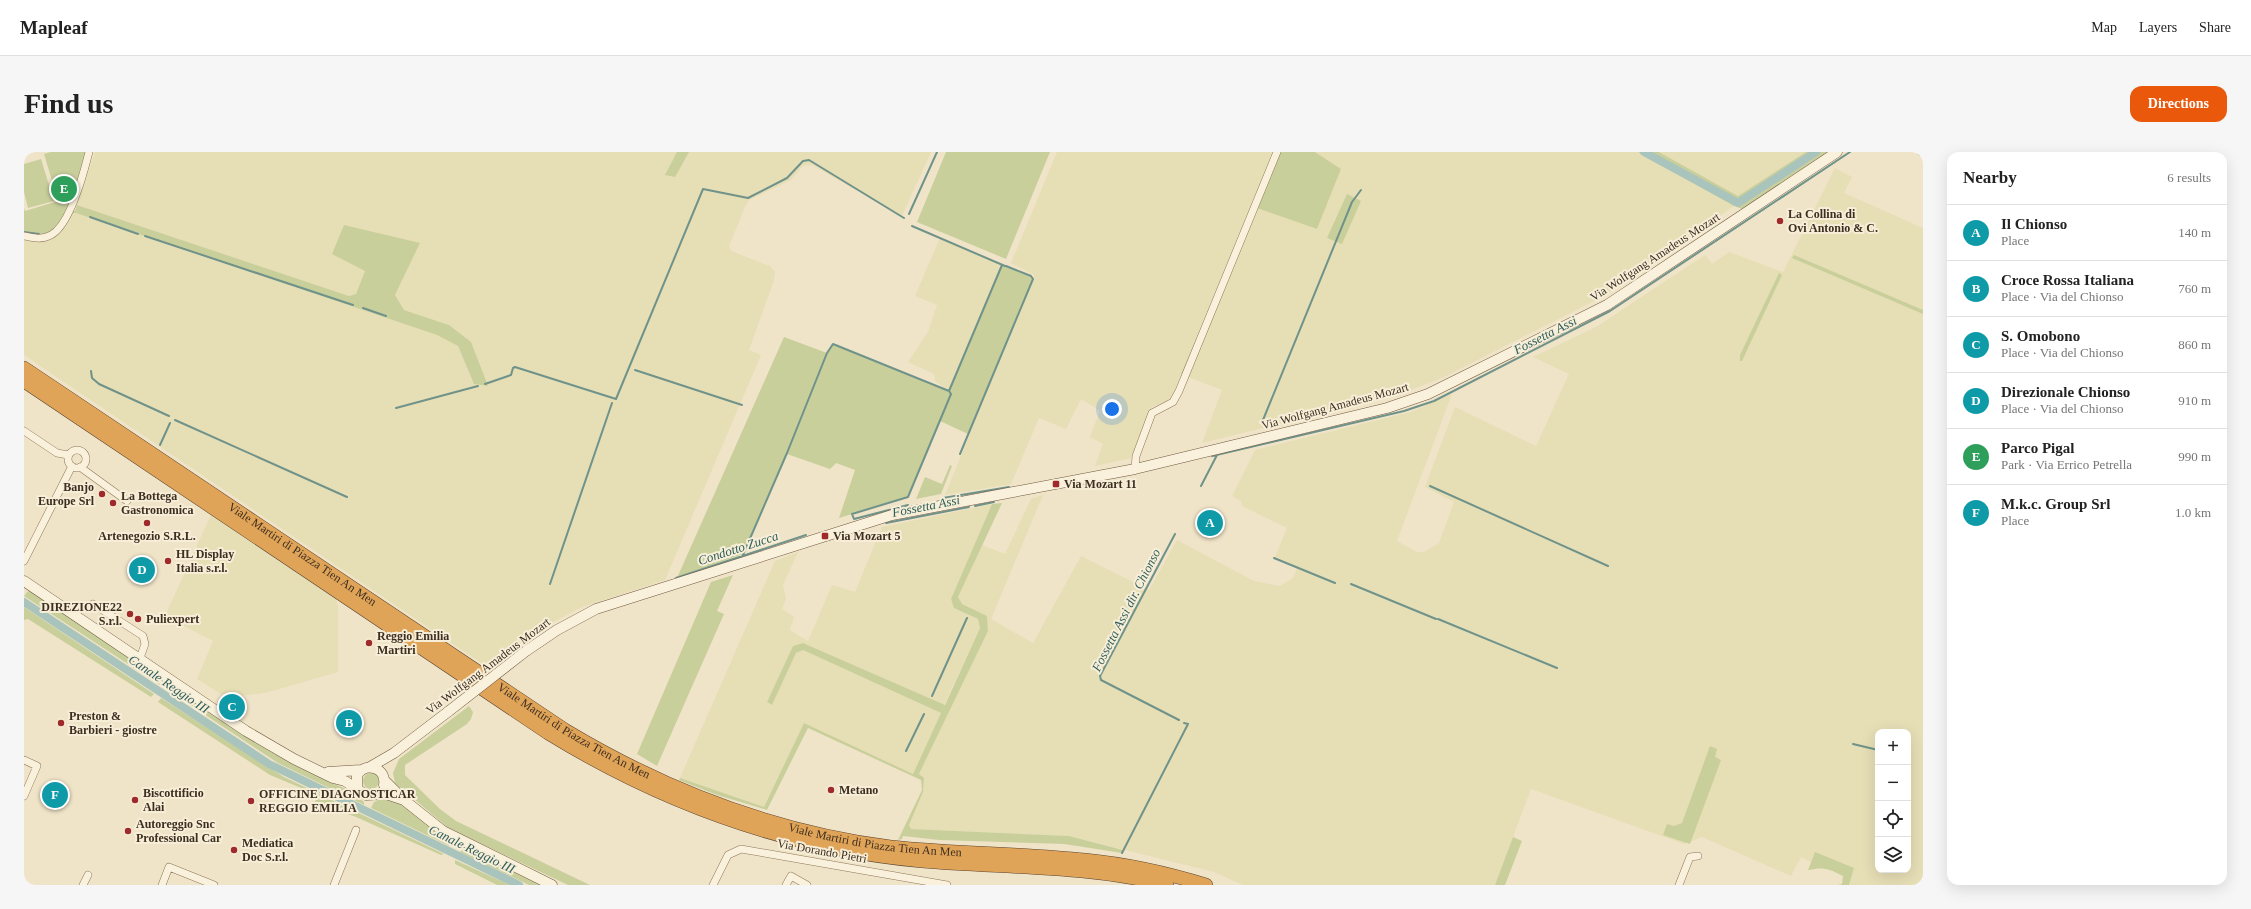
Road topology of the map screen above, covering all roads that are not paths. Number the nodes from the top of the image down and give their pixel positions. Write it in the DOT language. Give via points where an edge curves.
graph roads {
  1 [pos="89,152"];
  2 [pos="1277,152"];
  3 [pos="1837,152"];
  4 [pos="24,236"];
  5 [pos="24,368"];
  6 [pos="24,381"];
  7 [pos="24,431"];
  8 [pos="68,455"];
  9 [pos="72,466"];
  10 [pos="80,467"];
  11 [pos="1135,469"];
  12 [pos="127,501"];
  13 [pos="24,561"];
  14 [pos="24,581"];
  15 [pos="93,604"];
  16 [pos="140,658"];
  17 [pos="394,753"];
  18 [pos="24,760"];
  19 [pos="366,769"];
  20 [pos="322,772"];
  21 [pos="384,778"];
  22 [pos="357,788"];
  23 [pos="374,795"];
  24 [pos="24,796"];
  25 [pos="404,800"];
  26 [pos="356,830"];
  27 [pos="1698,856"];
  28 [pos="1099,872"];
  29 [pos="88,875"];
  30 [pos="83,885"];
  31 [pos="162,885"];
  32 [pos="214,885"];
  33 [pos="334,885"];
  34 [pos="552,885"];
  35 [pos="713,885"];
  36 [pos="786,885"];
  37 [pos="807,885"];
  38 [pos="947,885"];
  39 [pos="1139,885"];
  40 [pos="1167,885"];
  41 [pos="1206,885"];
  42 [pos="1679,885"];
  1 -- 4 [label="street" via="70,208 58,230 40,239"];
  2 -- 11 [label="street" via="1179,391 1173,402 1152,413 1136,456"];
  3 -- 11 [label="street, Via Wolfgang Amadeus Mozart" via="1607,305 1440,389 1387,408"];
  5 -- 41 [label="highway, Viale Martiri di Piazza Tien An Men" via="565,730 622,763 683,791 763,820 868,843 936,851 1086,860 1160,872"];
  6 -- 28 [label="highway, Viale Martiri di Piazza Tien An Men" via="548,732 606,766 666,796 717,816 778,835 861,853 923,861"];
  7 -- 8 [label="street" via="57,453"];
  8 -- 9 [label="street"];
  8 -- 10 [label="street" via="76,450 83,452 85,460"];
  9 -- 10 [label="street"];
  9 -- 13 [label="street"];
  10 -- 12 [label="street"];
  11 -- 17 [label="street, Via Wolfgang Amadeus Mozart, bridge" via="873,520 596,609 557,630 526,651"];
  14 -- 16 [label="street"];
  15 -- 16 [label="street" via="143,636 145,644"];
  16 -- 20 [label="street" via="246,731"];
  17 -- 19 [label="street, Via Wolfgang Amadeus Mozart"];
  17 -- 21 [label="street"];
  18 -- 24 [label="street" via="36,766"];
  19 -- 20 [label="street"];
  19 -- 21 [label="street" via="377,769"];
  19 -- 22 [label="street" via="356,780"];
  20 -- 22 [label="street"];
  21 -- 23 [label="street" via="381,790"];
  21 -- 25 [label="street"];
  22 -- 23 [label="street" via="363,794"];
  23 -- 25 [label="street" via="386,794"];
  25 -- 34 [label="street" via="443,831"];
  26 -- 33 [label="street"];
  27 -- 42 [label="street" via="1690,857"];
  28 -- 39 [label="highway"];
  28 -- 40 [label="highway, Viale Martiri di Piazza Tien An Men"];
  29 -- 30 [label="street"];
  31 -- 32 [label="street" via="169,867"];
  35 -- 38 [label="street, Via Dorando Pietri" via="728,856 741,849"];
  36 -- 37 [label="street" via="791,876"];
}
